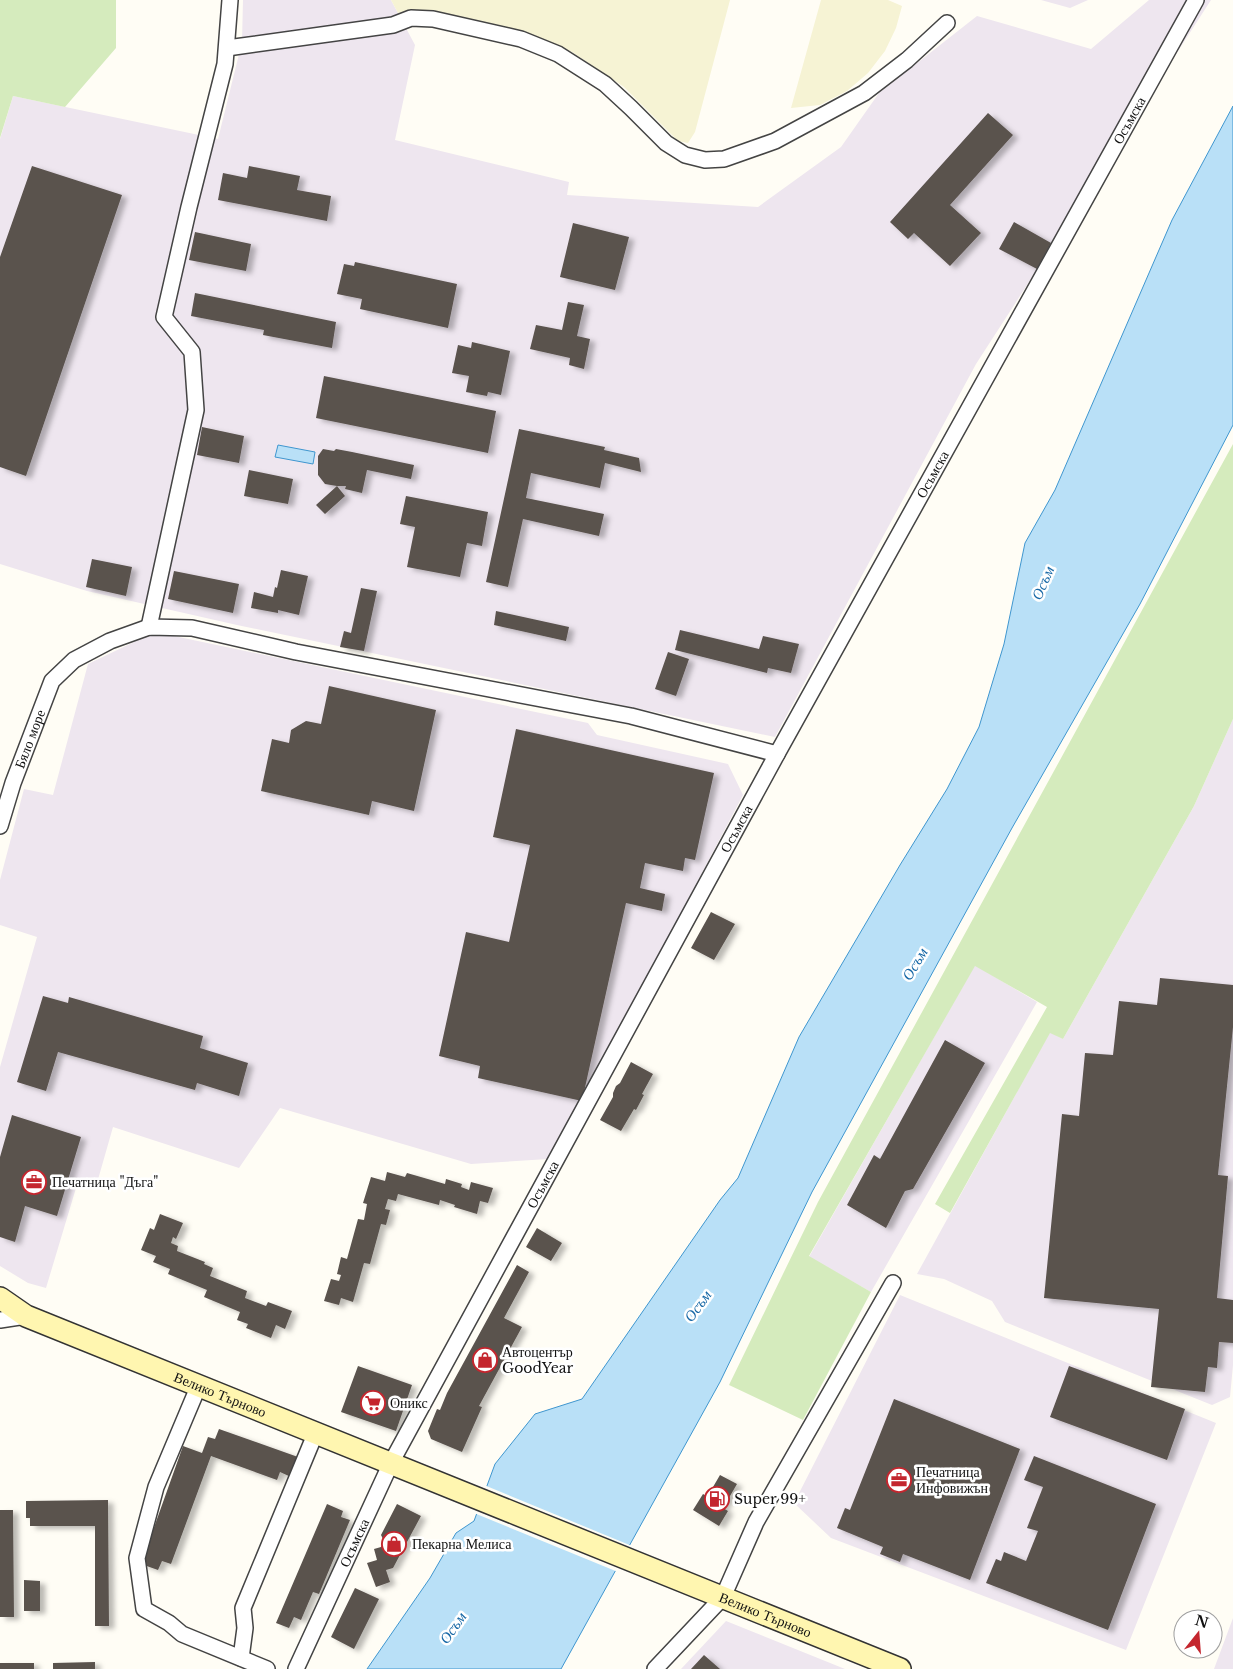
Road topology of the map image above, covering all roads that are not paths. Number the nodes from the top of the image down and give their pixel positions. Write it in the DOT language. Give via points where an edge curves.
graph roads {
  1 [pos="230,0"];
  2 [pos="1196,0"];
  3 [pos="947,23"];
  4 [pos="226,48"];
  5 [pos="149,627"];
  6 [pos="777,754"];
  7 [pos="0,826"];
  8 [pos="893,1283"];
  9 [pos="0,1298"];
  10 [pos="26,1316"];
  11 [pos="0,1320"];
  12 [pos="199,1385"];
  13 [pos="316,1432"];
  14 [pos="391,1463"];
  15 [pos="722,1597"];
  16 [pos="241,1658"];
  17 [pos="266,1669"];
  18 [pos="296,1669"];
  19 [pos="655,1669"];
  20 [pos="900,1669"];
  1 -- 4 [label="street"];
  2 -- 6 [label="street, Осъмска"];
  3 -- 4 [label="street" via="864,93 775,141 724,159 705,160 685,155 666,143 605,84 558,54 521,39 412,18 393,26"];
  4 -- 5 [label="street" via="225,64 164,317 192,352 196,410"];
  5 -- 6 [label="street" via="192,628 296,652 631,716"];
  5 -- 7 [label="street, Бяло море" via="110,641 74,660 52,681"];
  6 -- 14 [label="street, Осъмска"];
  8 -- 15 [label="street" via="756,1522"];
  9 -- 10 [label="street, Велико Търново"];
  10 -- 11 [label="street"];
  10 -- 12 [label="street, Велико Търново"];
  12 -- 13 [label="street, Велико Търново"];
  12 -- 16 [label="street" via="156,1487 137,1558 144,1609 182,1634"];
  13 -- 14 [label="street, Велико Търново"];
  13 -- 16 [label="street" via="243,1608 245,1628"];
  14 -- 15 [label="street, Велико Търново"];
  14 -- 18 [label="street, Осъмска"];
  15 -- 19 [label="street"];
  15 -- 20 [label="street, Велико Търново"];
  16 -- 17 [label="street"];
}
